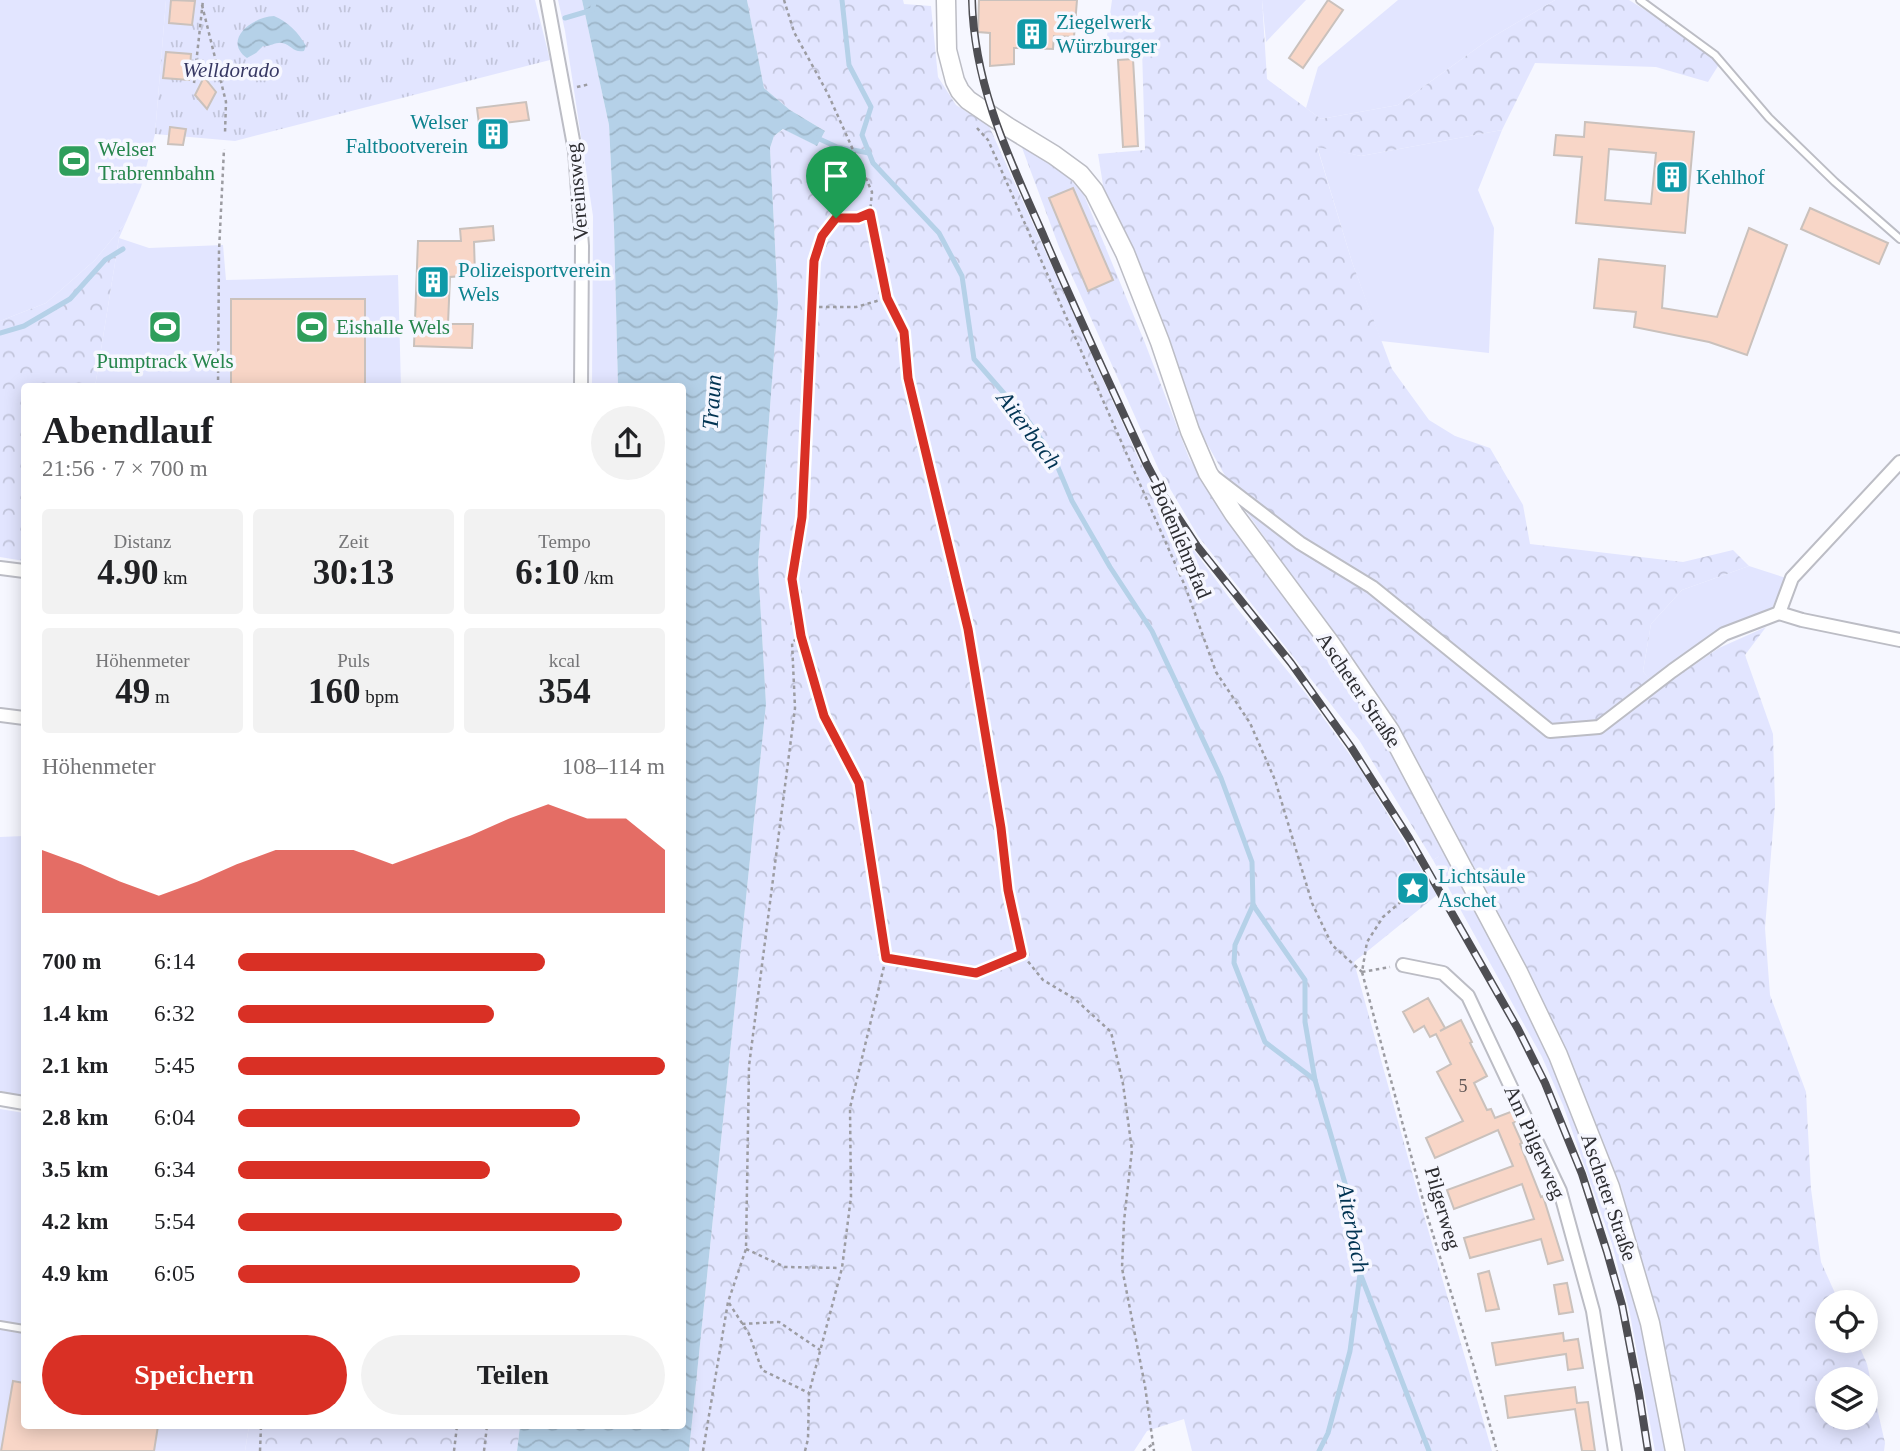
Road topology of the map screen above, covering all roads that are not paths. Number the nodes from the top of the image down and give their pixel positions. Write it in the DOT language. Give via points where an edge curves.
graph roads {
  1 [pos="547,0"];
  2 [pos="946,0"];
  3 [pos="1640,0"];
  4 [pos="1900,239"];
  5 [pos="581,383"];
  6 [pos="1900,462"];
  7 [pos="1208,473"];
  8 [pos="0,568"];
  9 [pos="21,571"];
  10 [pos="1779,613"];
  11 [pos="1900,640"];
  12 [pos="0,715"];
  13 [pos="21,718"];
  14 [pos="1403,965"];
  15 [pos="0,1099"];
  16 [pos="21,1102"];
  17 [pos="0,1325"];
  18 [pos="21,1328"];
  19 [pos="1615,1451"];
  20 [pos="1675,1451"];
  1 -- 5 [label="street, Vereinsweg" via="575,151 582,246"];
  2 -- 7 [label="main road, Ascheter Straße" via="947,50 960,91 1055,155 1094,191 1125,253"];
  3 -- 4 [label="lane" via="1714,55 1835,183"];
  6 -- 10 [label="street" via="1792,578"];
  7 -- 10 [label="street" via="1300,543 1373,587 1550,731 1599,727 1724,634"];
  7 -- 20 [label="main road, Ascheter Straße" via="1390,731 1558,1055 1610,1187 1650,1323"];
  8 -- 9 [label="street"];
  10 -- 11 [label="street"];
  12 -- 13 [label="street"];
  14 -- 19 [label="street, Am Pilgerweg" via="1443,972 1468,996 1560,1191 1593,1311"];
  15 -- 16 [label="street"];
  17 -- 18 [label="lane"];
}
